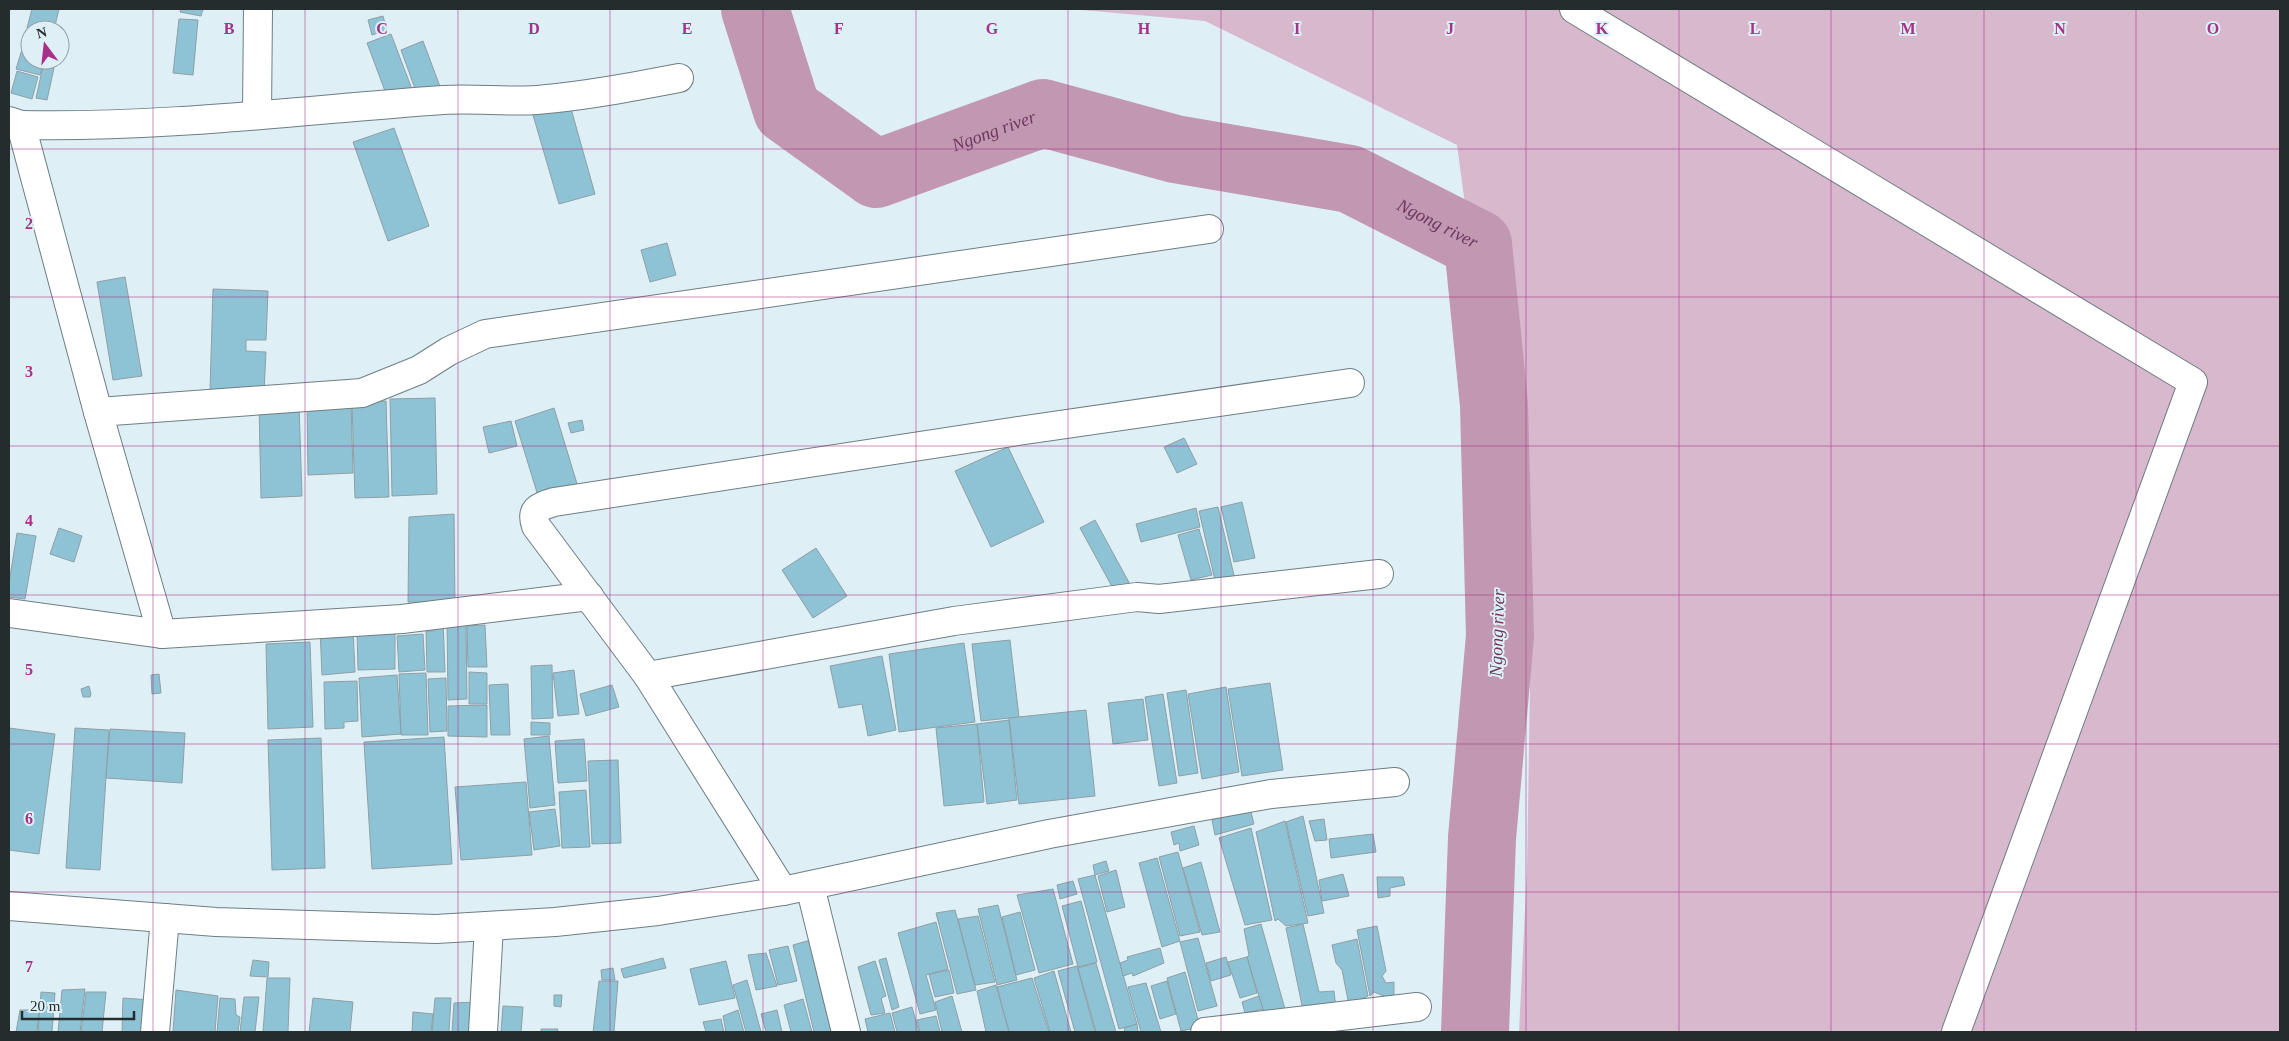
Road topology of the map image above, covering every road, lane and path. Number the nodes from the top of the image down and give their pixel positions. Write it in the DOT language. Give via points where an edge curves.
graph roads {
  1 [pos="258,9"];
  2 [pos="1574,9"];
  3 [pos="679,78"];
  4 [pos="257,115"];
  5 [pos="15,123"];
  6 [pos="1209,229"];
  7 [pos="1350,383"];
  8 [pos="98,412"];
  9 [pos="1380,574"];
  10 [pos="589,596"];
  11 [pos="9,613"];
  12 [pos="162,634"];
  13 [pos="648,676"];
  14 [pos="1395,782"];
  15 [pos="810,886"];
  16 [pos="784,891"];
  17 [pos="9,906"];
  18 [pos="165,918"];
  19 [pos="489,926"];
  20 [pos="1417,1007"];
  21 [pos="155,1032"];
  22 [pos="483,1032"];
  23 [pos="846,1032"];
  24 [pos="1204,1032"];
  25 [pos="1956,1032"];
  1 -- 4 [label="street"];
  2 -- 25 [label="street" via="2193,382"];
  3 -- 4 [label="street" via="536,100 445,100"];
  4 -- 5 [label="street" via="72,126"];
  5 -- 8 [label="street"];
  6 -- 8 [label="street" via="485,334 419,370 362,393"];
  7 -- 10 [label="street" via="1046,426 541,506 533,518 536,526"];
  8 -- 12 [label="street"];
  9 -- 13 [label="street" via="1159,599 1137,597 954,621"];
  10 -- 12 [label="street" via="402,619"];
  10 -- 13 [label="street"];
  11 -- 12 [label="street"];
  13 -- 16 [label="street"];
  14 -- 15 [label="street" via="1271,794 1049,834"];
  15 -- 16 [label="street"];
  15 -- 23 [label="street"];
  16 -- 19 [label="street" via="649,912"];
  17 -- 18 [label="street"];
  18 -- 19 [label="street" via="436,929"];
  18 -- 21 [label="street"];
  19 -- 22 [label="street"];
  20 -- 24 [label="street"];
}
